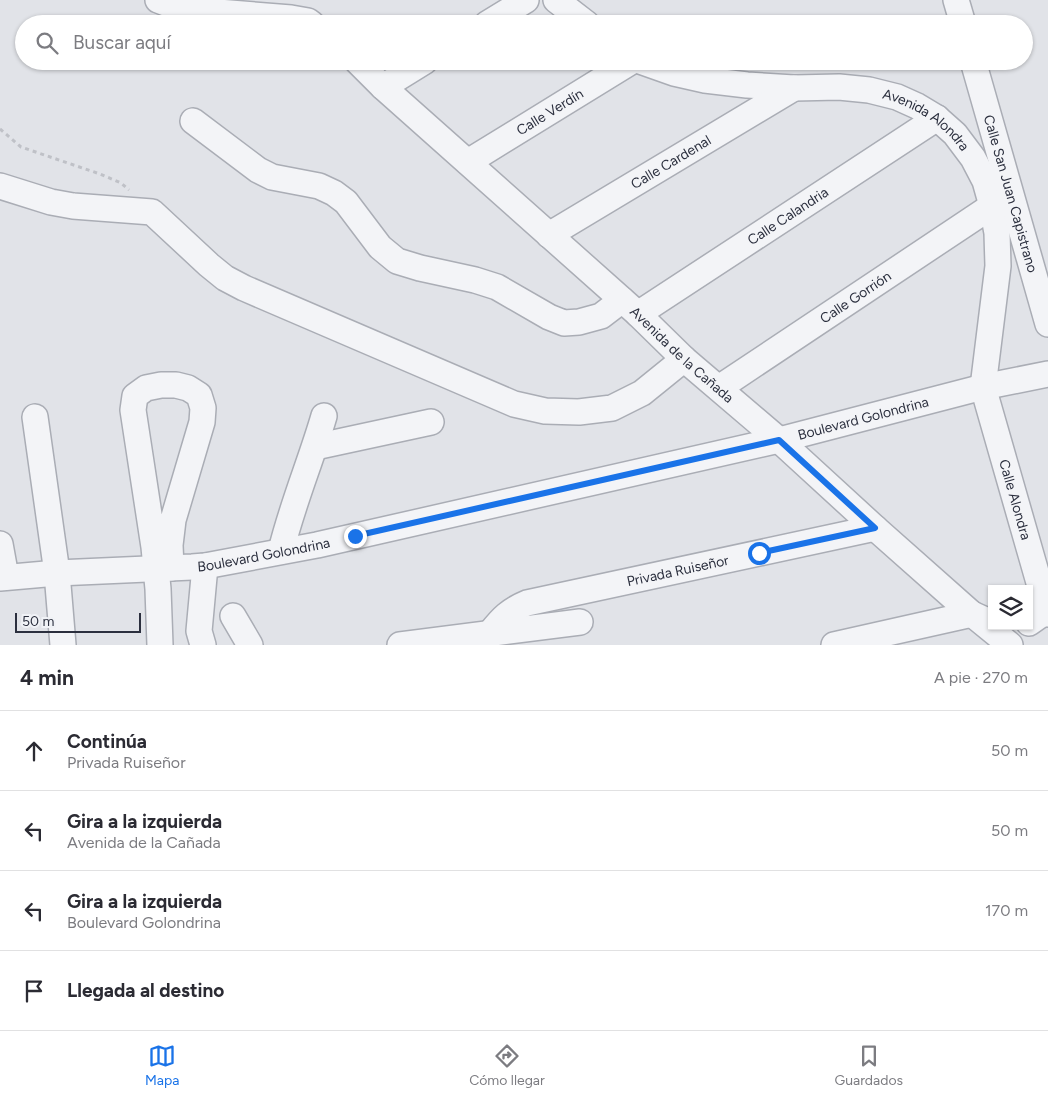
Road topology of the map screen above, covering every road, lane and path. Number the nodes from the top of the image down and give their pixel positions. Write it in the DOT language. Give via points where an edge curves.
graph roads {
  1 [pos="158,0"];
  2 [pos="526,0"];
  3 [pos="556,0"];
  4 [pos="956,0"];
  5 [pos="255,15"];
  6 [pos="502,15"];
  7 [pos="575,15"];
  8 [pos="960,15"];
  9 [pos="366,70"];
  10 [pos="410,70"];
  11 [pos="617,70"];
  12 [pos="666,70"];
  13 [pos="976,70"];
  14 [pos="383,86"];
  15 [pos="794,88"];
  16 [pos="937,118"];
  17 [pos="193,121"];
  18 [pos="0,129"];
  19 [pos="468,162"];
  20 [pos="0,186"];
  21 [pos="992,206"];
  22 [pos="152,212"];
  23 [pos="549,235"];
  24 [pos="630,307"];
  25 [pos="1048,324"];
  26 [pos="684,359"];
  27 [pos="1048,374"];
  28 [pos="983,387"];
  29 [pos="719,388"];
  30 [pos="324,416"];
  31 [pos="35,417"];
  32 [pos="431,422"];
  33 [pos="779,440"];
  34 [pos="315,448"];
  35 [pos="298,498"];
  36 [pos="875,528"];
  37 [pos="0,544"];
  38 [pos="317,544"];
  39 [pos="282,551"];
  40 [pos="205,566"];
  41 [pos="164,569"];
  42 [pos="58,573"];
  43 [pos="3,578"];
  44 [pos="1041,615"];
  45 [pos="232,616"];
  46 [pos="982,619"];
  47 [pos="580,622"];
  48 [pos="491,632"];
  49 [pos="63,645"];
  50 [pos="160,645"];
  51 [pos="203,645"];
  52 [pos="250,645"];
  53 [pos="400,645"];
  54 [pos="834,645"];
  55 [pos="1010,645"];
  1 -- 5 [label="street" via="194,10"];
  2 -- 6 [label="street"];
  3 -- 7 [label="street"];
  4 -- 8 [label="street"];
  9 -- 14 [label="street, Avenida de la Cañada"];
  10 -- 14 [label="street"];
  11 -- 19 [label="street, Calle Verdín"];
  12 -- 15 [label="street, Avenida Alondra" via="705,80"];
  13 -- 25 [label="street, Calle San Juan Capistrano"];
  14 -- 19 [label="street, Avenida de la Cañada"];
  15 -- 16 [label="street, Avenida Alondra" via="869,90 897,97"];
  15 -- 23 [label="street, Calle Cardenal"];
  16 -- 21 [label="street, Avenida Alondra" via="955,134 973,158 985,181"];
  16 -- 24 [label="street, Calle Calandria"];
  17 -- 24 [label="street, Calle Calandria" via="272,178 319,186 334,193 346,202 380,247 397,260 497,287 564,323 580,322"];
  18 -- 22 [label="path" via="21,147 121,183"];
  19 -- 23 [label="street, Avenida de la Cañada"];
  20 -- 22 [label="street" via="73,206"];
  21 -- 28 [label="street, Avenida Alondra" via="998,266"];
  21 -- 29 [label="street, Calle Gorrión"];
  22 -- 26 [label="street" via="225,278 514,404 545,411 579,412 612,408 642,393"];
  23 -- 24 [label="street, Avenida de la Cañada"];
  24 -- 26 [label="street, Avenida de la Cañada"];
  26 -- 29 [label="street, Avenida de la Cañada"];
  27 -- 28 [label="street, Boulevard Golondrina"];
  28 -- 33 [label="street, Boulevard Golondrina"];
  28 -- 44 [label="street, Calle Alondra"];
  29 -- 33 [label="street, Avenida de la Cañada"];
  30 -- 34 [label="street"];
  31 -- 42 [label="street"];
  32 -- 34 [label="street"];
  33 -- 36 [label="street, Avenida de la Cañada"];
  33 -- 38 [label="street, Boulevard Golondrina"];
  34 -- 35 [label="street"];
  35 -- 38 [label="street" via="307,527"];
  35 -- 39 [label="street"];
  36 -- 46 [label="street, Avenida de la Cañada"];
  36 -- 48 [label="street, Privada Ruiseñor" via="526,603 514,608"];
  37 -- 43 [label="street"];
  38 -- 39 [label="street, Boulevard Golondrina"];
  39 -- 40 [label="street, Boulevard Golondrina"];
  40 -- 41 [label="street, Boulevard Golondrina"];
  40 -- 51 [label="street" via="199,631"];
  41 -- 41 [label="street" via="173,520 202,422 203,408 199,395 176,385 146,388 135,396 132,410 154,547"];
  41 -- 42 [label="street, Boulevard Golondrina"];
  41 -- 50 [label="street" via="158,589"];
  42 -- 43 [label="street, Boulevard Golondrina"];
  42 -- 49 [label="street"];
  45 -- 52 [label="street"];
  46 -- 54 [label="street"];
  46 -- 55 [label="street, Avenida de la Cañada"];
  47 -- 48 [label="street"];
  48 -- 53 [label="street"];
}
